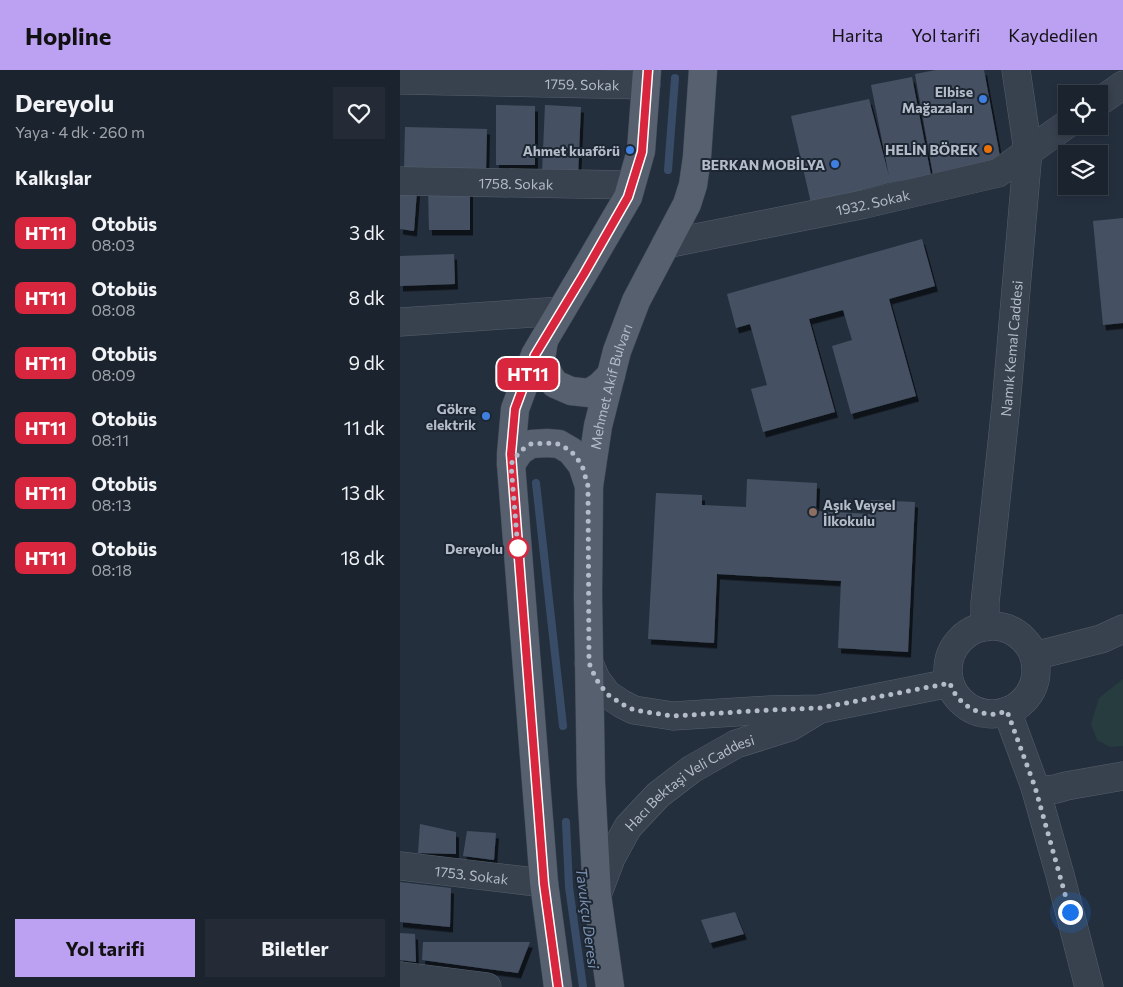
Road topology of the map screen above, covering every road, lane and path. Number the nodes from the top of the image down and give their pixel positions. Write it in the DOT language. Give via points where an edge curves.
graph roads {
  1 [pos="703,70"];
  2 [pos="1016,70"];
  3 [pos="515,76"];
  4 [pos="647,78"];
  5 [pos="400,80"];
  6 [pos="1123,85"];
  7 [pos="1108,96"];
  8 [pos="1058,130"];
  9 [pos="1028,151"];
  10 [pos="400,181"];
  11 [pos="632,185"];
  12 [pos="666,244"];
  13 [pos="561,311"];
  14 [pos="400,322"];
  15 [pos="545,339"];
  16 [pos="610,375"];
  17 [pos="511,464"];
  18 [pos="588,486"];
  19 [pos="985,627"];
  20 [pos="1123,629"];
  21 [pos="1034,656"];
  22 [pos="589,663"];
  23 [pos="950,683"];
  24 [pos="820,708"];
  25 [pos="1007,711"];
  26 [pos="1123,776"];
  27 [pos="1035,787"];
  28 [pos="400,866"];
  29 [pos="544,884"];
  30 [pos="597,895"];
  31 [pos="400,976"];
  32 [pos="431,983"];
  33 [pos="486,987"];
  34 [pos="558,987"];
  35 [pos="610,987"];
  36 [pos="1089,987"];
  1 -- 12 [label="main road, Mehmet Akif Bulvarı" via="693,185"];
  2 -- 9 [label="street, Namık Kemal Caddesi"];
  3 -- 4 [label="street, 1759. Sokak"];
  3 -- 5 [label="street, 1759. Sokak"];
  4 -- 11 [label="main road" via="642,152"];
  6 -- 7 [label="street"];
  8 -- 9 [label="street, 1932. Sokak"];
  9 -- 12 [label="street, 1932. Sokak" via="998,173 865,204"];
  9 -- 19 [label="street, Namık Kemal Caddesi"];
  10 -- 11 [label="street, 1758. Sokak"];
  11 -- 13 [label="main road"];
  12 -- 16 [label="main road, Mehmet Akif Bulvarı" via="636,301"];
  13 -- 14 [label="street"];
  13 -- 15 [label="main road"];
  15 -- 16 [label="main road" via="541,359 555,384 571,391 589,393"];
  15 -- 17 [label="main road" via="535,355 515,409"];
  16 -- 18 [label="main road, Mehmet Akif Bulvarı"];
  17 -- 18 [label="main road" via="520,451 531,444 559,444 571,451 582,465"];
  17 -- 29 [label="main road"];
  18 -- 22 [label="main road, Mehmet Akif Bulvarı"];
  19 -- 21 [label="street" via="1004,628 1017,634"];
  19 -- 23 [label="street" via="964,636 955,646 949,659"];
  20 -- 21 [label="street" via="1101,639"];
  21 -- 25 [label="street" via="1036,669 1031,689 1019,705"];
  22 -- 24 [label="street, Hacı Bektaşi Veli Caddesi" via="607,694 634,710 673,716"];
  22 -- 30 [label="main road, Mehmet Akif Bulvarı"];
  23 -- 24 [label="street, Hacı Bektaşi Veli Caddesi"];
  23 -- 25 [label="street" via="958,698 968,707 994,714"];
  24 -- 30 [label="street, Hacı Bektaşi Veli Caddesi" via="790,727 736,744 692,769 658,795 628,827 611,858"];
  25 -- 27 [label="street"];
  26 -- 27 [label="street" via="1056,789"];
  27 -- 36 [label="street"];
  28 -- 29 [label="street, 1753. Sokak"];
  29 -- 34 [label="main road"];
  30 -- 35 [label="main road, Mehmet Akif Bulvarı"];
  31 -- 32 [label="street"];
  32 -- 33 [label="street"];
}
